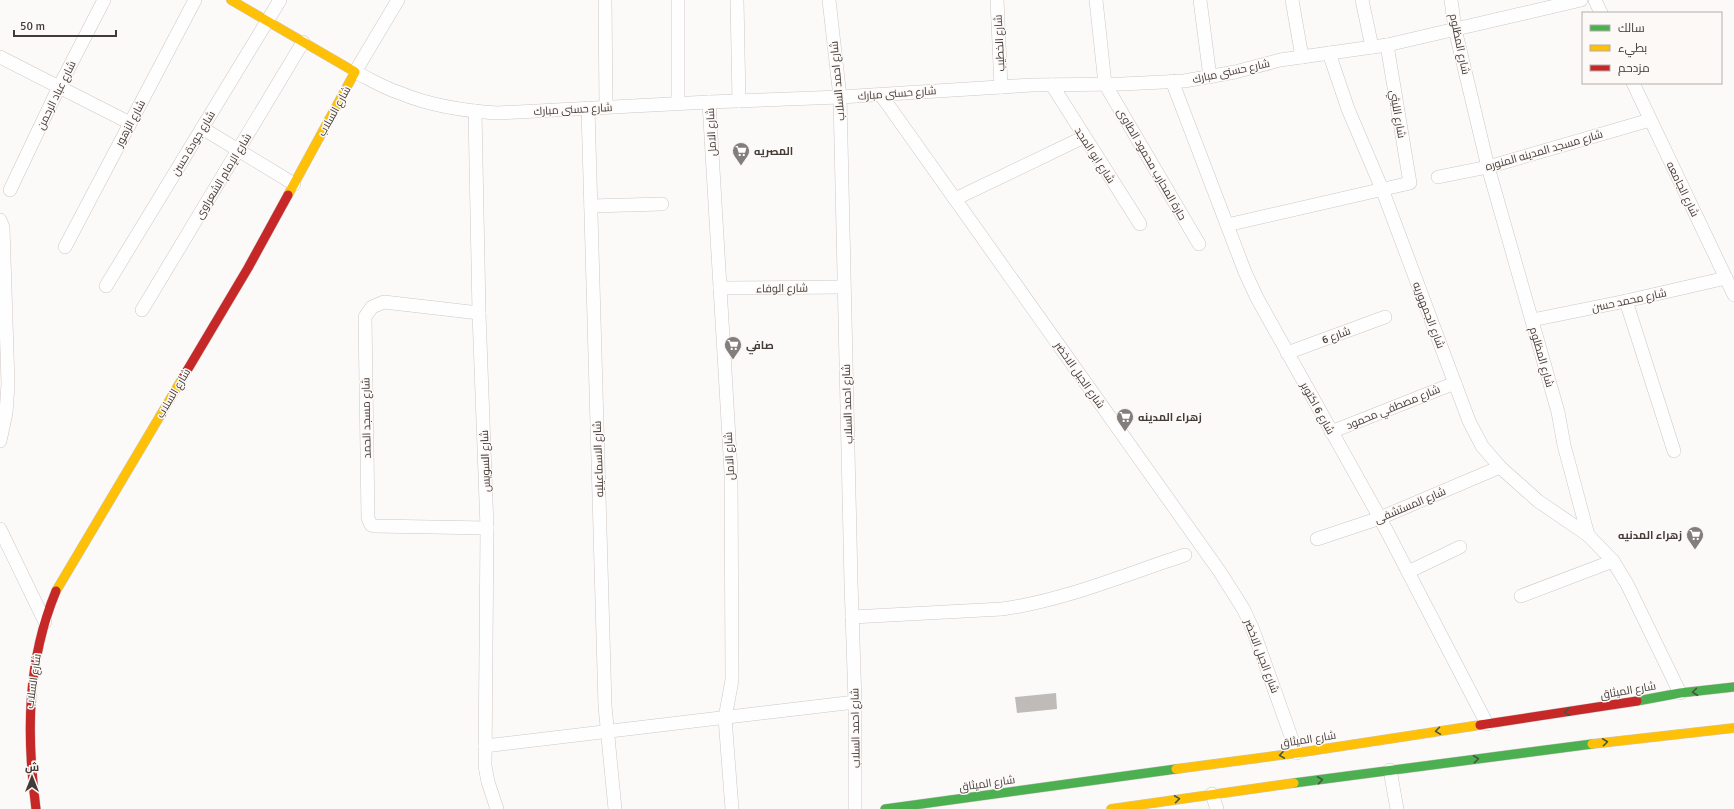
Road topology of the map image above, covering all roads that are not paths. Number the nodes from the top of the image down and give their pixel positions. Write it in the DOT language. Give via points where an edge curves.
graph roads {
  1 [pos="104,0"];
  2 [pos="195,0"];
  3 [pos="231,0"];
  4 [pos="280,0"];
  5 [pos="398,0"];
  6 [pos="605,0"];
  7 [pos="678,0"];
  8 [pos="737,0"];
  9 [pos="829,0"];
  10 [pos="997,0"];
  11 [pos="1096,0"];
  12 [pos="1200,0"];
  13 [pos="1292,0"];
  14 [pos="1362,0"];
  15 [pos="1451,0"];
  16 [pos="1581,0"];
  17 [pos="1595,0"];
  18 [pos="1601,12"];
  19 [pos="267,21"];
  20 [pos="1455,29"];
  21 [pos="303,42"];
  22 [pos="1387,45"];
  23 [pos="1372,47"];
  24 [pos="1329,53"];
  25 [pos="1302,57"];
  26 [pos="1,61"];
  27 [pos="356,72"];
  28 [pos="1210,77"];
  29 [pos="1172,81"];
  30 [pos="1105,84"];
  31 [pos="1633,84"];
  32 [pos="1052,85"];
  33 [pos="59,87"];
  34 [pos="1001,87"];
  35 [pos="882,95"];
  36 [pos="840,97"];
  37 [pos="740,101"];
  38 [pos="709,102"];
  39 [pos="678,103"];
  40 [pos="606,107"];
  41 [pos="588,108"];
  42 [pos="475,111"];
  43 [pos="1650,120"];
  44 [pos="130,123"];
  45 [pos="202,128"];
  46 [pos="1084,137"];
  47 [pos="238,150"];
  48 [pos="1488,167"];
  49 [pos="1438,177"];
  50 [pos="294,184"];
  51 [pos="1382,189"];
  52 [pos="10,190"];
  53 [pos="955,199"];
  54 [pos="662,204"];
  55 [pos="591,206"];
  56 [pos="0,220"];
  57 [pos="1140,224"];
  58 [pos="1227,225"];
  59 [pos="1199,244"];
  60 [pos="65,247"];
  61 [pos="1726,278"];
  62 [pos="106,286"];
  63 [pos="844,287"];
  64 [pos="720,288"];
  65 [pos="1734,295"];
  66 [pos="1626,301"];
  67 [pos="142,310"];
  68 [pos="479,313"];
  69 [pos="1385,316"];
  70 [pos="1532,320"];
  71 [pos="1287,353"];
  72 [pos="1455,383"];
  73 [pos="1331,432"];
  74 [pos="0,441"];
  75 [pos="1674,450"];
  76 [pos="1500,467"];
  77 [pos="1380,518"];
  78 [pos="487,528"];
  79 [pos="0,529"];
  80 [pos="1588,534"];
  81 [pos="1317,539"];
  82 [pos="1460,547"];
  83 [pos="1185,555"];
  84 [pos="1613,561"];
  85 [pos="1408,572"];
  86 [pos="1521,596"];
  87 [pos="852,617"];
  88 [pos="45,622"];
  89 [pos="1734,687"];
  90 [pos="1680,693"];
  91 [pos="855,702"];
  92 [pos="725,718"];
  93 [pos="1487,724"];
  94 [pos="1734,728"];
  95 [pos="607,732"];
  96 [pos="485,746"];
  97 [pos="1297,753"];
  98 [pos="1390,770"];
  99 [pos="1212,794"];
  100 [pos="36,809"];
  101 [pos="497,809"];
  102 [pos="615,809"];
  103 [pos="732,809"];
  104 [pos="855,809"];
  105 [pos="885,809"];
  106 [pos="1111,809"];
  107 [pos="1217,809"];
  108 [pos="1397,809"];
  1 -- 33 [label="street, شارع عباد الرحمن"];
  2 -- 44 [label="street, شارع الزهور"];
  3 -- 19 [label="main road, شارع حسنى مبارك"];
  4 -- 19 [label="street, شارع جودة حسن"];
  5 -- 27 [label="street, شارع السلاب"];
  6 -- 40 [label="street"];
  7 -- 39 [label="street"];
  8 -- 37 [label="street"];
  9 -- 36 [label="street, شارع احمد السلاب"];
  10 -- 34 [label="street, شارع الخطيب"];
  11 -- 30 [label="street"];
  12 -- 28 [label="street"];
  13 -- 25 [label="street"];
  14 -- 23 [label="street"];
  15 -- 20 [label="street, شارع المظلوم"];
  16 -- 20 [label="street, شارع حسنى مبارك"];
  17 -- 18 [label="street"];
  19 -- 21 [label="main road, شارع حسنى مبارك"];
  19 -- 45 [label="street, شارع جودة حسن"];
  20 -- 22 [label="street, شارع حسنى مبارك"];
  20 -- 48 [label="street, شارع المظلوم"];
  21 -- 27 [label="main road, شارع حسنى مبارك"];
  21 -- 47 [label="street, شارع الإمام الشعراوى"];
  22 -- 23 [label="street, شارع حسنى مبارك"];
  22 -- 51 [label="street, شارع الليثي" via="1410,183"];
  23 -- 24 [label="street, شارع حسنى مبارك"];
  24 -- 25 [label="street, شارع حسنى مبارك"];
  24 -- 51 [label="street, شارع الجمهوريه" via="1348,109"];
  25 -- 28 [label="street, شارع حسنى مبارك"];
  26 -- 33 [label="street"];
  27 -- 42 [label="street, شارع حسنى مبارك" via="399,93 436,105"];
  27 -- 50 [label="main road, شارع السلاب"];
  28 -- 29 [label="street, شارع حسنى مبارك"];
  29 -- 30 [label="street, شارع حسنى مبارك"];
  29 -- 58 [label="street, شارع 6 اكتوبر"];
  30 -- 32 [label="street, شارع حسنى مبارك"];
  30 -- 59 [label="street, حارة المحارب محمود الطاوى"];
  31 -- 43 [label="street, شارع الجامعه"];
  32 -- 34 [label="street, شارع حسنى مبارك"];
  32 -- 46 [label="street, شارع ابو المجد"];
  33 -- 44 [label="street"];
  33 -- 52 [label="street, شارع عباد الرحمن"];
  34 -- 35 [label="street, شارع حسنى مبارك"];
  35 -- 36 [label="street, شارع حسنى مبارك"];
  35 -- 53 [label="street, شارع الجبل الاخضر"];
  36 -- 37 [label="street, شارع حسنى مبارك"];
  36 -- 63 [label="street, شارع احمد السلاب"];
  37 -- 38 [label="street, شارع حسنى مبارك"];
  38 -- 39 [label="street, شارع حسنى مبارك"];
  38 -- 64 [label="street, شارع الامل"];
  39 -- 40 [label="street, شارع حسنى مبارك"];
  40 -- 41 [label="street, شارع حسنى مبارك"];
  41 -- 42 [label="street, شارع حسنى مبارك" via="498,113"];
  41 -- 55 [label="street, شارع الاسماعيليه"];
  42 -- 68 [label="street, شارع السويس"];
  43 -- 48 [label="street, شارع مسجد المدينه المنوره"];
  43 -- 61 [label="street, شارع الجامعه"];
  44 -- 60 [label="street, شارع الزهور"];
  45 -- 47 [label="street"];
  45 -- 62 [label="street, شارع جودة حسن"];
  46 -- 53 [label="street"];
  46 -- 57 [label="street, شارع ابو المجد"];
  47 -- 50 [label="street"];
  47 -- 67 [label="street, شارع الإمام الشعراوى"];
  48 -- 49 [label="street, شارع مسجد المدينه المنوره"];
  48 -- 70 [label="street, شارع المظلوم"];
  50 -- 88 [label="main road, شارع السلاب" via="248,268 59,584"];
  51 -- 58 [label="street"];
  51 -- 72 [label="street, شارع الجمهوريه"];
  53 -- 97 [label="street, شارع الجبل الاخضر" via="1220,572 1244,610 1257,638"];
  54 -- 55 [label="street"];
  55 -- 95 [label="street, شارع الاسماعيليه"];
  56 -- 74 [label="street" via="3,227 8,384 6,413"];
  58 -- 71 [label="street, شارع 6 اكتوبر" via="1257,298"];
  61 -- 65 [label="street, شارع الجامعه"];
  61 -- 66 [label="street, شارع محمد حسن"];
  63 -- 64 [label="street, شارع الوفاء"];
  63 -- 87 [label="street, شارع احمد السلاب"];
  64 -- 92 [label="street, شارع الامل" via="731,480 732,680"];
  66 -- 70 [label="street, شارع محمد حسن"];
  66 -- 75 [label="street"];
  68 -- 78 [label="street, شارع السويس"];
  68 -- 78 [label="street, شارع مسجد الحمد" via="384,302 372,307 365,317 368,518 371,525 375,526"];
  69 -- 71 [label="street, شارع 6"];
  70 -- 80 [label="street, شارع المظلوم"];
  71 -- 73 [label="street, شارع 6 اكتوبر"];
  72 -- 73 [label="street, شارع مصطفي محمود"];
  72 -- 76 [label="street, شارع الجمهوريه" via="1482,446"];
  73 -- 77 [label="street, شارع 6 اكتوبر"];
  76 -- 77 [label="street, شارع المستشفى"];
  76 -- 80 [label="street, شارع الجمهوريه" via="1538,502"];
  77 -- 81 [label="street, شارع المستشفى"];
  77 -- 85 [label="street, شارع 6 اكتوبر"];
  78 -- 96 [label="street, شارع السويس"];
  79 -- 88 [label="street"];
  80 -- 84 [label="street, شارع المظلوم"];
  82 -- 85 [label="street"];
  83 -- 87 [label="street" via="1026,606"];
  84 -- 86 [label="street"];
  84 -- 90 [label="street, شارع المظلوم" via="1627,584"];
  85 -- 93 [label="street, شارع 6 اكتوبر"];
  87 -- 91 [label="street, شارع احمد السلاب"];
  88 -- 100 [label="main road, شارع السلاب" via="35,661 29,702 28,743"];
  89 -- 90 [label="main road, شارع الميثاق, one-way"];
  90 -- 93 [label="main road, شارع الميثاق, one-way"];
  91 -- 92 [label="street"];
  91 -- 104 [label="street, شارع احمد السلاب"];
  92 -- 95 [label="street"];
  92 -- 103 [label="street, شارع الامل"];
  93 -- 97 [label="main road, شارع الميثاق, one-way"];
  98 -- 94 [label="main road, one-way"];
  95 -- 96 [label="street"];
  95 -- 102 [label="street, شارع الاسماعيليه"];
  96 -- 101 [label="street, شارع السويس" via="488,782"];
  97 -- 105 [label="main road, شارع الميثاق, one-way"];
  99 -- 98 [label="main road, one-way"];
  98 -- 108 [label="street"];
  106 -- 99 [label="main road, one-way"];
  99 -- 107 [label="street"];
}
